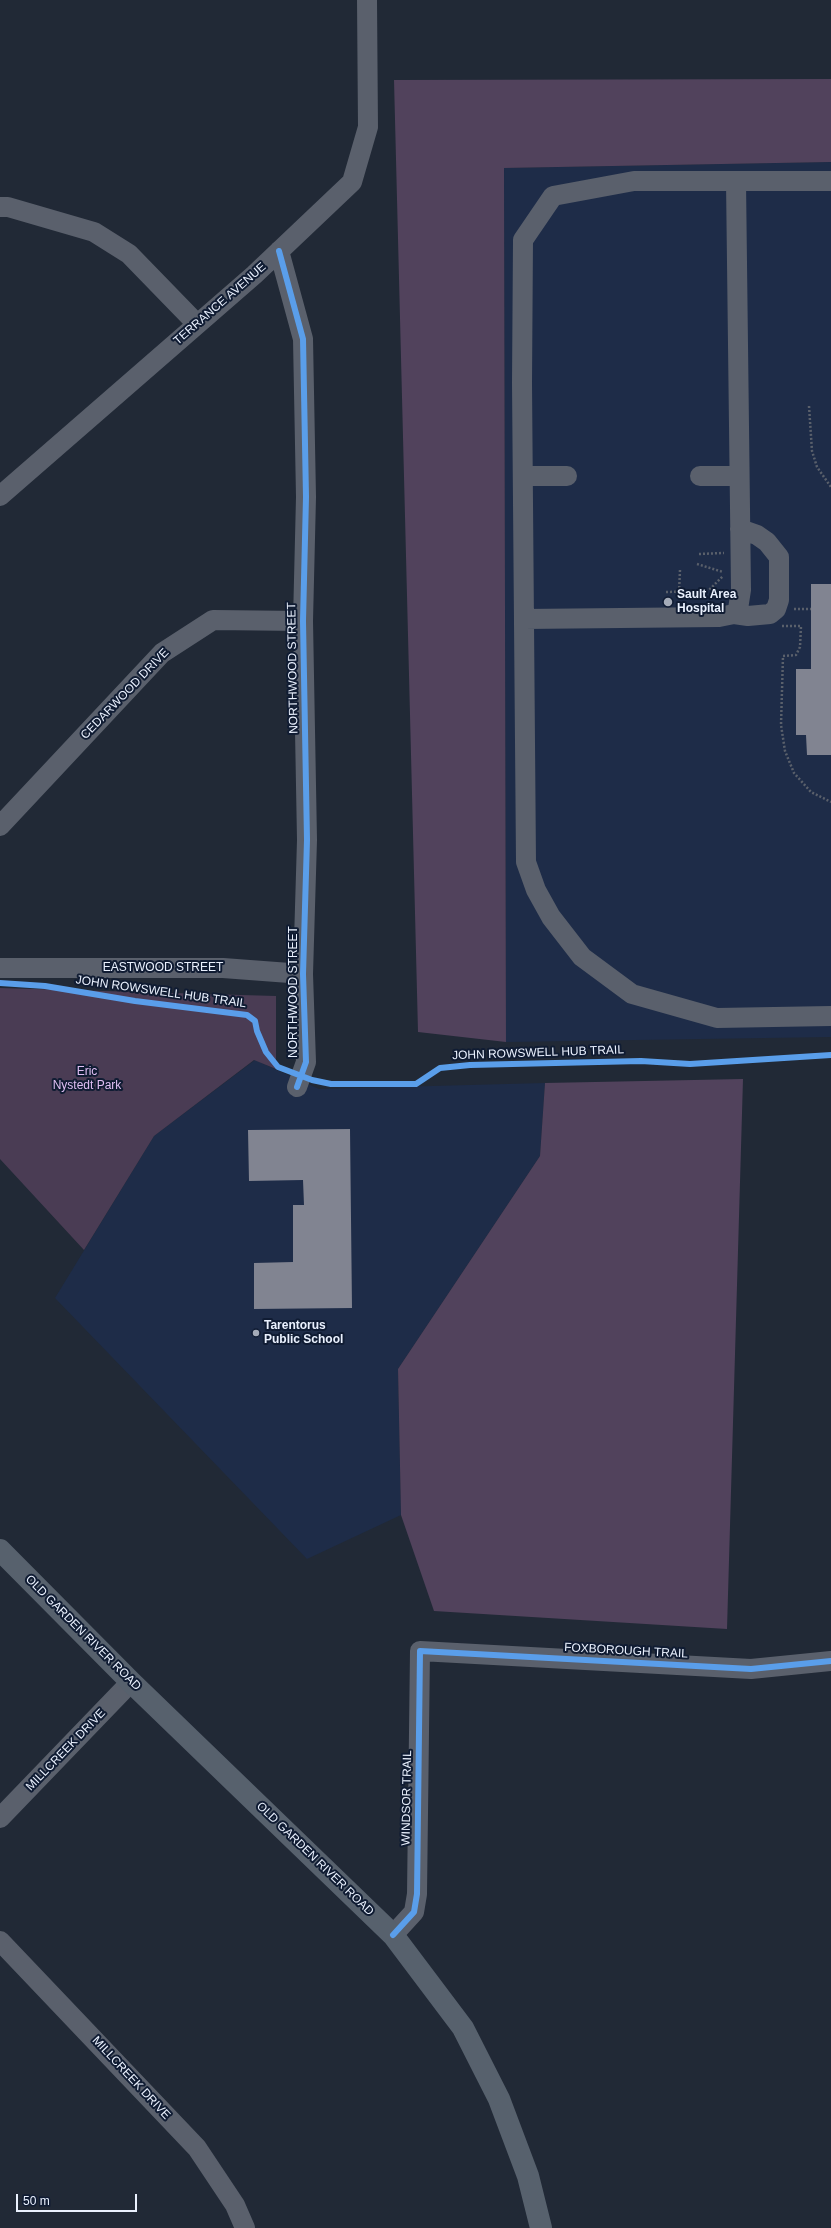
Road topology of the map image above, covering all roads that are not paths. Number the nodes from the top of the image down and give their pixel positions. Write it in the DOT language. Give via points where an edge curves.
graph roads {
  1 [pos="367,0"];
  2 [pos="736,181"];
  3 [pos="831,181"];
  4 [pos="0,207"];
  5 [pos="279,251"];
  6 [pos="196,324"];
  7 [pos="523,476"];
  8 [pos="567,476"];
  9 [pos="700,476"];
  10 [pos="739,476"];
  11 [pos="0,496"];
  12 [pos="740,529"];
  13 [pos="734,614"];
  14 [pos="524,619"];
  15 [pos="303,621"];
  16 [pos="0,826"];
  17 [pos="0,968"];
  18 [pos="303,974"];
  19 [pos="831,1016"];
  20 [pos="297,1087"];
  21 [pos="0,1550"];
  22 [pos="420,1651"];
  23 [pos="831,1661"];
  24 [pos="131,1682"];
  25 [pos="0,1818"];
  26 [pos="393,1935"];
  27 [pos="0,1941"];
  28 [pos="245,2228"];
  29 [pos="541,2228"];
  1 -- 5 [label="street, TERRANCE AVENUE" via="368,127 352,182"];
  2 -- 3 [label="street"];
  2 -- 7 [label="street" via="634,181 554,196 523,240"];
  2 -- 10 [label="street"];
  4 -- 6 [label="street" via="8,207 94,232 128,254"];
  5 -- 6 [label="street, TERRANCE AVENUE"];
  5 -- 15 [label="street, NORTHWOOD STREET" via="303,339 306,497"];
  6 -- 11 [label="street, TERRANCE AVENUE"];
  7 -- 8 [label="street"];
  7 -- 14 [label="street"];
  9 -- 10 [label="street"];
  10 -- 12 [label="street"];
  12 -- 13 [label="street" via="741,590 740,603"];
  12 -- 13 [label="street" via="767,542 779,557 779,600 776,609 770,614"];
  13 -- 14 [label="street" via="727,617 703,618"];
  14 -- 19 [label="street" via="526,862 536,890 551,917 582,957 632,994 718,1018"];
  15 -- 16 [label="street, CEDARWOOD DRIVE" via="213,620 162,653"];
  15 -- 18 [label="street, NORTHWOOD STREET" via="307,840"];
  17 -- 18 [label="street, EASTWOOD STREET" via="223,968"];
  18 -- 20 [label="street, NORTHWOOD STREET" via="306,1062"];
  21 -- 24 [label="main road, OLD GARDEN RIVER ROAD"];
  22 -- 23 [label="street, FOXBOROUGH TRAIL" via="751,1669"];
  22 -- 26 [label="street, WINDSOR TRAIL" via="417,1894 414,1912"];
  24 -- 25 [label="street, MILLCREEK DRIVE"];
  24 -- 26 [label="main road, OLD GARDEN RIVER ROAD"];
  26 -- 29 [label="main road, OLD GARDEN RIVER ROAD" via="463,2028 499,2099 528,2176"];
  27 -- 28 [label="street, MILLCREEK DRIVE" via="197,2148 234,2204"];
}
